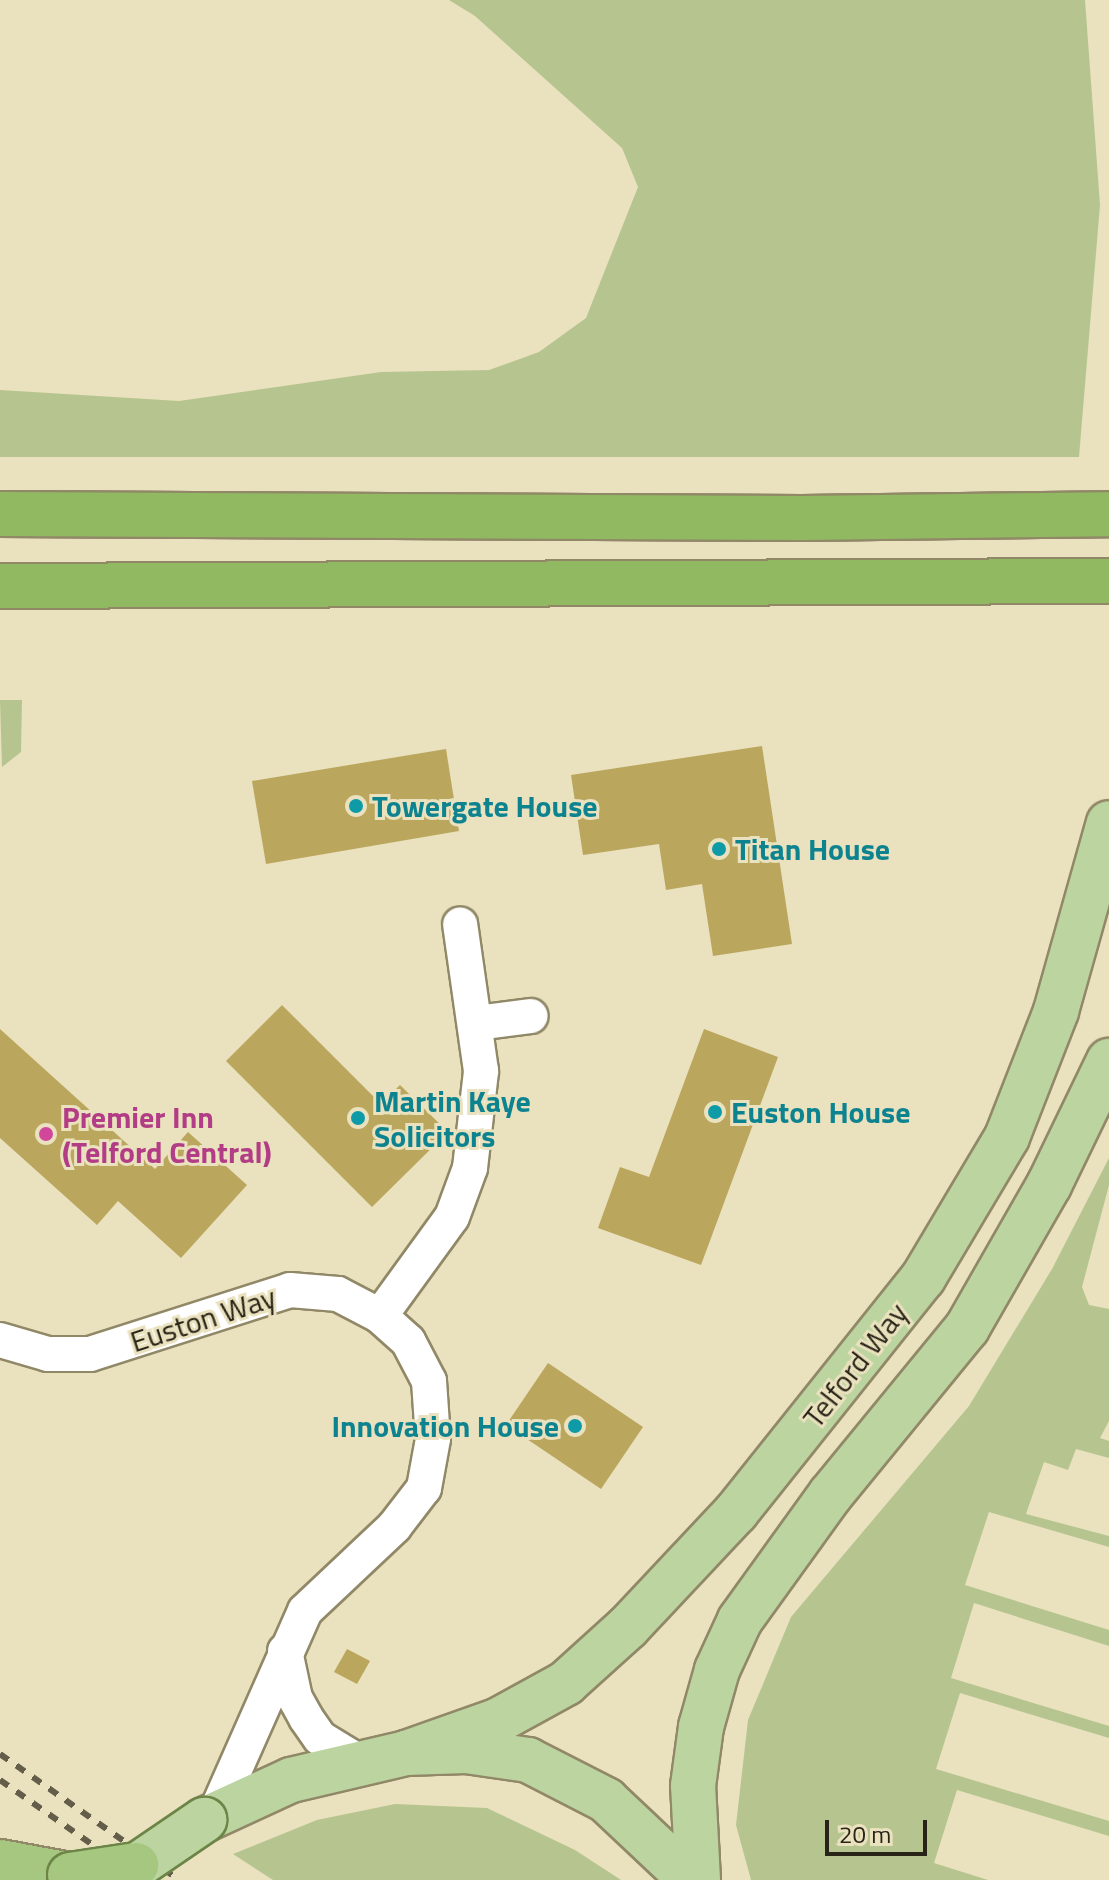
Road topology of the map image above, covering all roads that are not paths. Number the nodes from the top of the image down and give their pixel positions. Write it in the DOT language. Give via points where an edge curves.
graph roads {
  1 [pos="0,514"];
  2 [pos="1109,514"];
  3 [pos="1109,581"];
  4 [pos="0,586"];
  5 [pos="1109,823"];
  6 [pos="460,924"];
  7 [pos="531,1016"];
  8 [pos="477,1023"];
  9 [pos="1109,1061"];
  10 [pos="380,1316"];
  11 [pos="0,1340"];
  12 [pos="285,1651"];
  13 [pos="406,1753"];
  14 [pos="361,1763"];
  15 [pos="210,1815"];
  16 [pos="0,1862"];
  17 [pos="126,1872"];
  18 [pos="691,1880"];
  19 [pos="698,1880"];
  1 -- 2 [label="highway"];
  3 -- 4 [label="highway"];
  5 -- 13 [label="main road, Telford Way" via="1056,1011 1007,1137 923,1278 736,1512 628,1627 566,1683 497,1721"];
  6 -- 8 [label="street"];
  7 -- 8 [label="street"];
  8 -- 10 [label="street" via="481,1071 470,1168 452,1217"];
  9 -- 19 [label="main road, Telford Way" via="1049,1185 967,1328 840,1483 740,1620 717,1670 701,1727 693,1786"];
  10 -- 11 [label="street, Euston Way" via="338,1294 290,1290 90,1354 48,1354"];
  10 -- 12 [label="street, Euston Way" via="408,1341 429,1381 433,1439 424,1488 394,1527 305,1611"];
  12 -- 14 [label="street" via="295,1698 306,1718 320,1738"];
  12 -- 15 [label="street, Euston Way"];
  13 -- 14 [label="main road"];
  13 -- 18 [label="main road" via="466,1751 528,1760 630,1817"];
  14 -- 15 [label="main road" via="291,1780"];
  15 -- 17 [label="main road, bridge"];
  16 -- 17 [label="highway, bridge" via="70,1875"];
}
